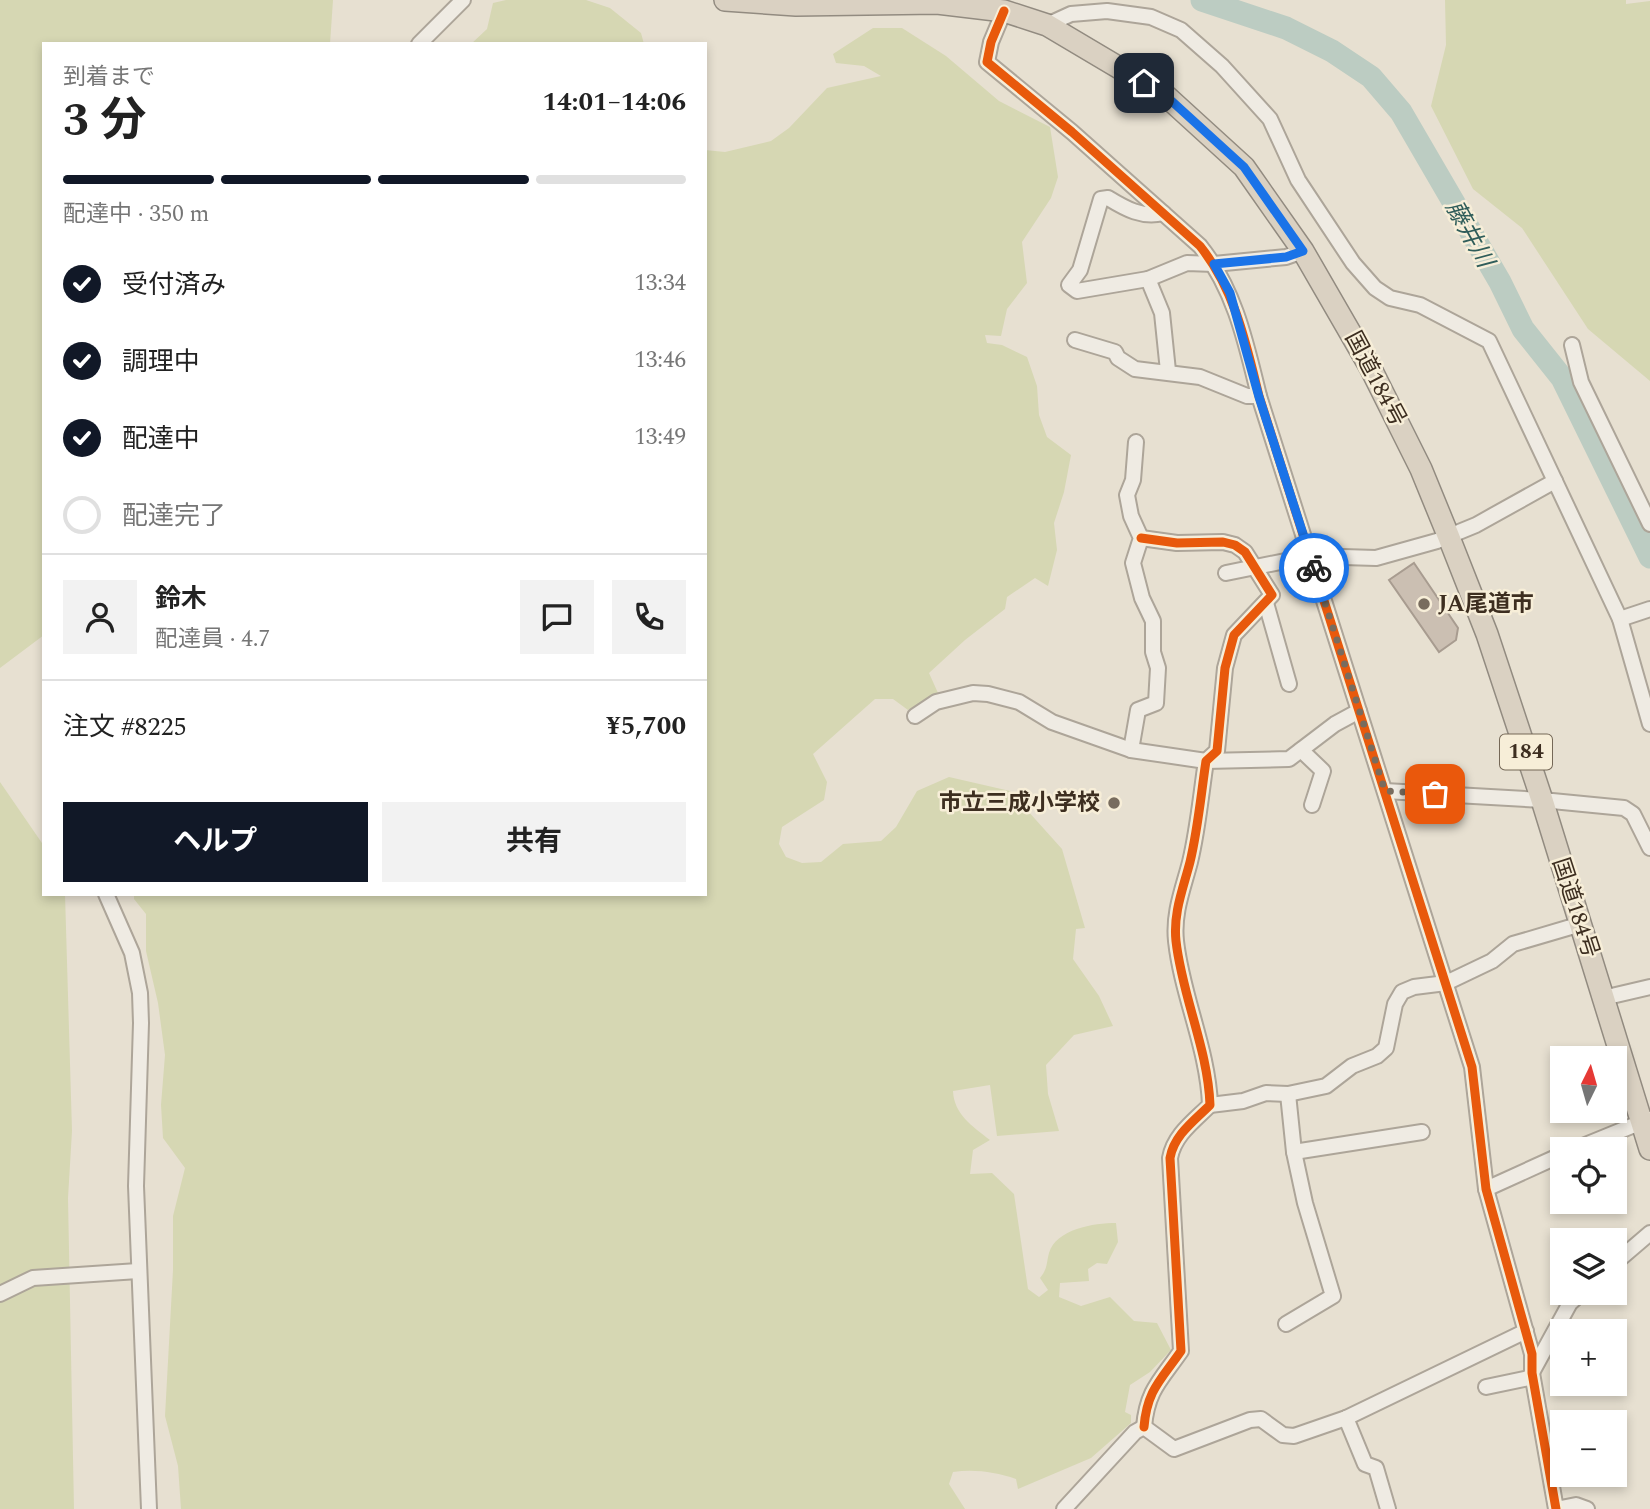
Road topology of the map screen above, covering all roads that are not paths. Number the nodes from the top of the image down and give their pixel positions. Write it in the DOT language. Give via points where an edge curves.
graph roads {
  1 [pos="463,0"];
  2 [pos="725,0"];
  3 [pos="1004,11"];
  4 [pos="1047,25"];
  5 [pos="421,42"];
  6 [pos="1163,213"];
  7 [pos="1303,251"];
  8 [pos="1214,264"];
  9 [pos="1148,279"];
  10 [pos="1075,340"];
  11 [pos="1572,345"];
  12 [pos="1168,371"];
  13 [pos="1259,397"];
  14 [pos="1136,442"];
  15 [pos="1555,481"];
  16 [pos="1650,524"];
  17 [pos="1448,535"];
  18 [pos="1140,538"];
  19 [pos="1310,556"];
  20 [pos="1255,568"];
  21 [pos="1226,573"];
  22 [pos="1266,603"];
  23 [pos="1650,609"];
  24 [pos="1620,619"];
  25 [pos="1289,684"];
  26 [pos="1359,711"];
  27 [pos="915,716"];
  28 [pos="1650,724"];
  29 [pos="1131,750"];
  30 [pos="1301,750"];
  31 [pos="1206,761"];
  32 [pos="1385,791"];
  33 [pos="1542,800"];
  34 [pos="1312,805"];
  35 [pos="1650,848"];
  36 [pos="107,896"];
  37 [pos="1581,924"];
  38 [pos="1446,983"];
  39 [pos="1650,987"];
  40 [pos="1603,998"];
  41 [pos="1288,1094"];
  42 [pos="1210,1105"];
  43 [pos="1646,1120"];
  44 [pos="1422,1132"];
  45 [pos="1605,1137"];
  46 [pos="1650,1149"];
  47 [pos="1294,1152"];
  48 [pos="1550,1160"];
  49 [pos="1486,1189"];
  50 [pos="1650,1233"];
  51 [pos="1627,1253"];
  52 [pos="138,1272"];
  53 [pos="0,1294"];
  54 [pos="1569,1305"];
  55 [pos="1286,1324"];
  56 [pos="1526,1331"];
  57 [pos="1532,1373"];
  58 [pos="1486,1387"];
  59 [pos="1346,1418"];
  60 [pos="1144,1427"];
  61 [pos="149,1509"];
  62 [pos="1064,1509"];
  63 [pos="1388,1509"];
  64 [pos="1556,1509"];
  65 [pos="1587,1509"];
  1 -- 5 [label="street"];
  2 -- 3 [label="highway, 国道184号 / 184" via="796,5 937,3"];
  3 -- 4 [label="highway, 国道184号 / 184"];
  3 -- 6 [label="street" via="987,62"];
  4 -- 7 [label="highway, 国道184号 / 184" via="1165,95 1244,167"];
  4 -- 15 [label="street" via="1071,14 1107,11 1151,17 1181,30 1222,66 1270,119 1298,180 1375,288 1390,298 1420,305 1489,341"];
  6 -- 8 [label="street"];
  6 -- 9 [label="street" via="1150,216 1101,199 1080,270 1069,285 1077,291"];
  7 -- 8 [label="street"];
  7 -- 17 [label="highway, 国道184号 / 184" via="1370,367"];
  8 -- 9 [label="street" via="1187,262"];
  8 -- 13 [label="street" via="1230,293"];
  9 -- 12 [label="street" via="1162,313"];
  10 -- 12 [label="street" via="1115,352 1135,369"];
  11 -- 16 [label="street" via="1581,382"];
  12 -- 13 [label="street"];
  13 -- 19 [label="street"];
  14 -- 18 [label="street" via="1127,495"];
  15 -- 17 [label="street" via="1476,525"];
  15 -- 24 [label="street"];
  17 -- 19 [label="street" via="1376,558"];
  17 -- 33 [label="highway, 国道184号 / 184" via="1487,634"];
  18 -- 20 [label="street" via="1177,543 1223,541 1245,552"];
  18 -- 29 [label="street" via="1133,563 1153,621 1158,668 1156,703 1138,710"];
  19 -- 20 [label="street"];
  19 -- 26 [label="street"];
  20 -- 21 [label="street"];
  20 -- 22 [label="street" via="1272,595"];
  22 -- 25 [label="street"];
  22 -- 31 [label="street" via="1234,635 1225,668 1217,751"];
  23 -- 24 [label="street"];
  24 -- 28 [label="street"];
  26 -- 30 [label="street"];
  26 -- 32 [label="street"];
  27 -- 29 [label="street" via="936,702 988,694 1019,702 1052,722"];
  29 -- 31 [label="street"];
  30 -- 31 [label="street" via="1289,760"];
  30 -- 34 [label="street" via="1323,771"];
  31 -- 42 [label="street" via="1175,921"];
  32 -- 33 [label="street"];
  32 -- 38 [label="street"];
  33 -- 35 [label="street" via="1624,808 1633,814"];
  33 -- 37 [label="highway, 国道184号 / 184"];
  36 -- 52 [label="street" via="132,953 140,993"];
  37 -- 38 [label="street" via="1513,944 1492,961"];
  37 -- 40 [label="highway, 国道184号 / 184"];
  38 -- 41 [label="street" via="1402,992 1395,1003 1385,1048 1377,1056 1352,1066 1326,1086"];
  38 -- 49 [label="street" via="1472,1067"];
  39 -- 40 [label="street"];
  40 -- 43 [label="highway, 国道184号 / 184"];
  41 -- 42 [label="street" via="1266,1093"];
  41 -- 47 [label="street"];
  42 -- 60 [label="street" via="1172,1145 1181,1351 1146,1405"];
  43 -- 45 [label="street"];
  43 -- 46 [label="highway, 国道184号 / 184"];
  44 -- 47 [label="street"];
  47 -- 55 [label="street" via="1333,1296"];
  48 -- 49 [label="street"];
  49 -- 56 [label="street"];
  50 -- 51 [label="street"];
  52 -- 53 [label="street" via="33,1278"];
  52 -- 61 [label="street"];
  54 -- 57 [label="street"];
  56 -- 57 [label="street"];
  56 -- 59 [label="street"];
  57 -- 58 [label="street" via="1529,1378"];
  57 -- 64 [label="street"];
  59 -- 60 [label="street" via="1294,1436 1283,1435 1261,1419 1250,1420 1174,1449"];
  59 -- 63 [label="street" via="1365,1464 1376,1468"];
  60 -- 62 [label="street"];
  64 -- 65 [label="street" via="1576,1505"];
}
